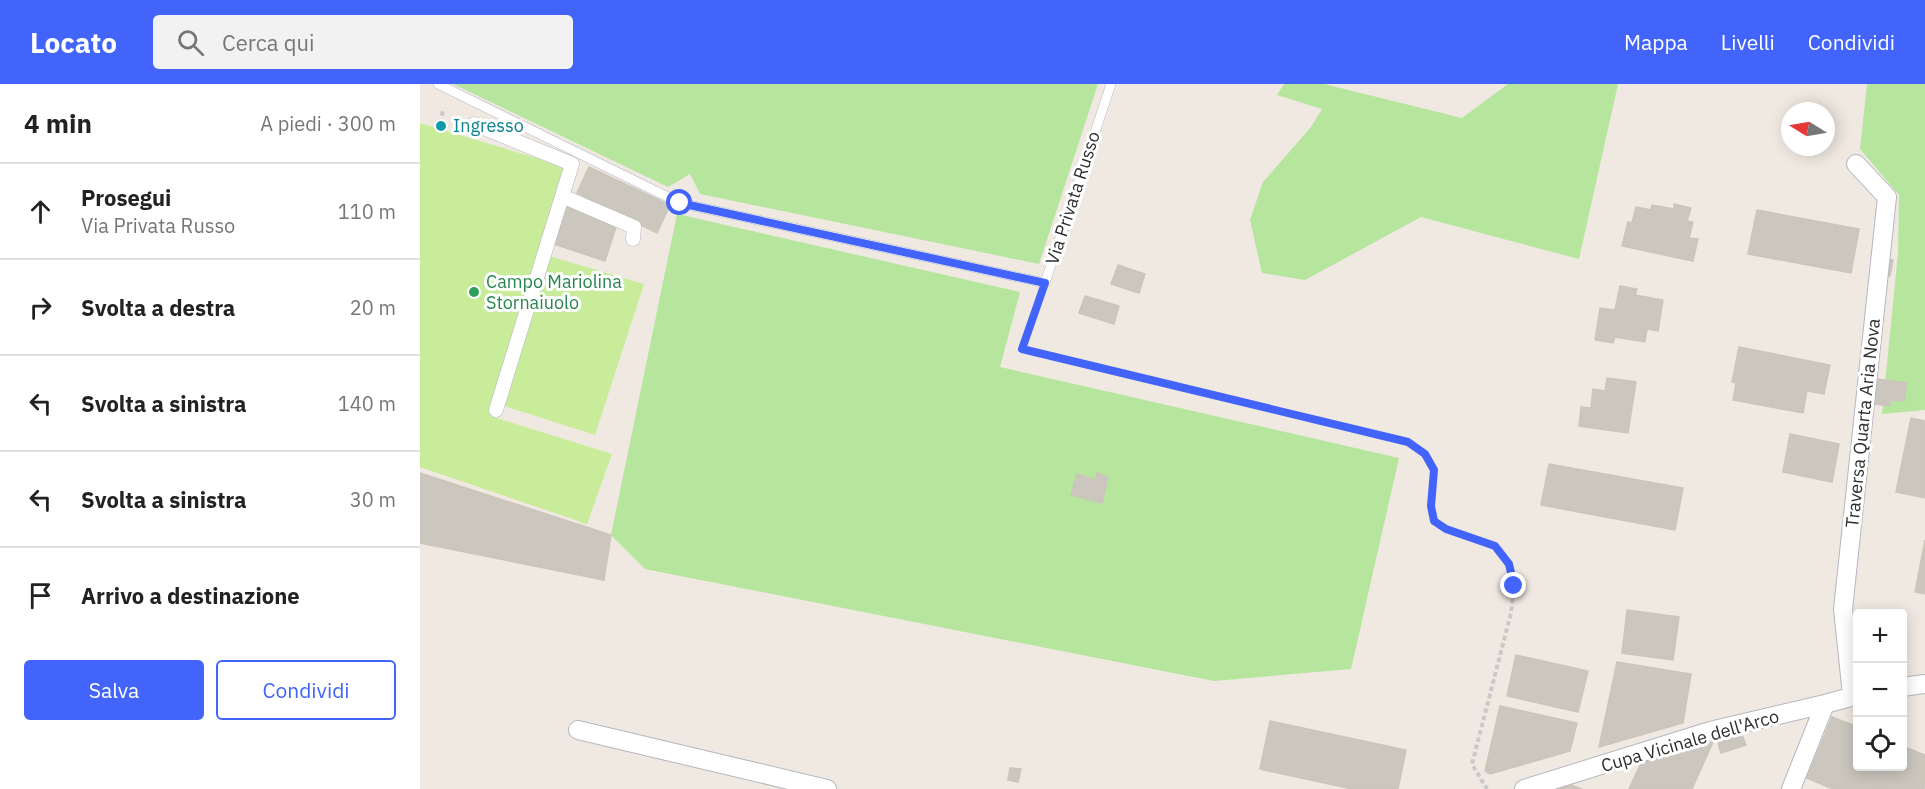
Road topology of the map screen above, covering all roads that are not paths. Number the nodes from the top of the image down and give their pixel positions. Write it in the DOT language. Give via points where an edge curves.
graph roads {
  1 [pos="438,84"];
  2 [pos="1111,84"];
  3 [pos="474,124"];
  4 [pos="1856,164"];
  5 [pos="562,196"];
  6 [pos="633,239"];
  7 [pos="496,410"];
  8 [pos="1853,681"];
  9 [pos="1925,684"];
  10 [pos="1907,686"];
  11 [pos="1853,696"];
  12 [pos="1825,704"];
  13 [pos="578,730"];
  14 [pos="827,789"];
  15 [pos="1524,789"];
  16 [pos="1791,789"];
  1 -- 2 [label="lane, Via Privata Russo" via="680,203 1045,283"];
  3 -- 5 [label="street" via="572,164"];
  4 -- 8 [label="street, Traversa Quarta Aria Nova" via="1887,197 1843,609"];
  5 -- 6 [label="street" via="634,227"];
  5 -- 7 [label="street"];
  9 -- 10 [label="street"];
  11 -- 12 [label="street, Cupa Vicinale dell'Arco"];
  12 -- 15 [label="street, Cupa Vicinale dell'Arco" via="1710,731"];
  12 -- 16 [label="street"];
  13 -- 14 [label="street"];
}
